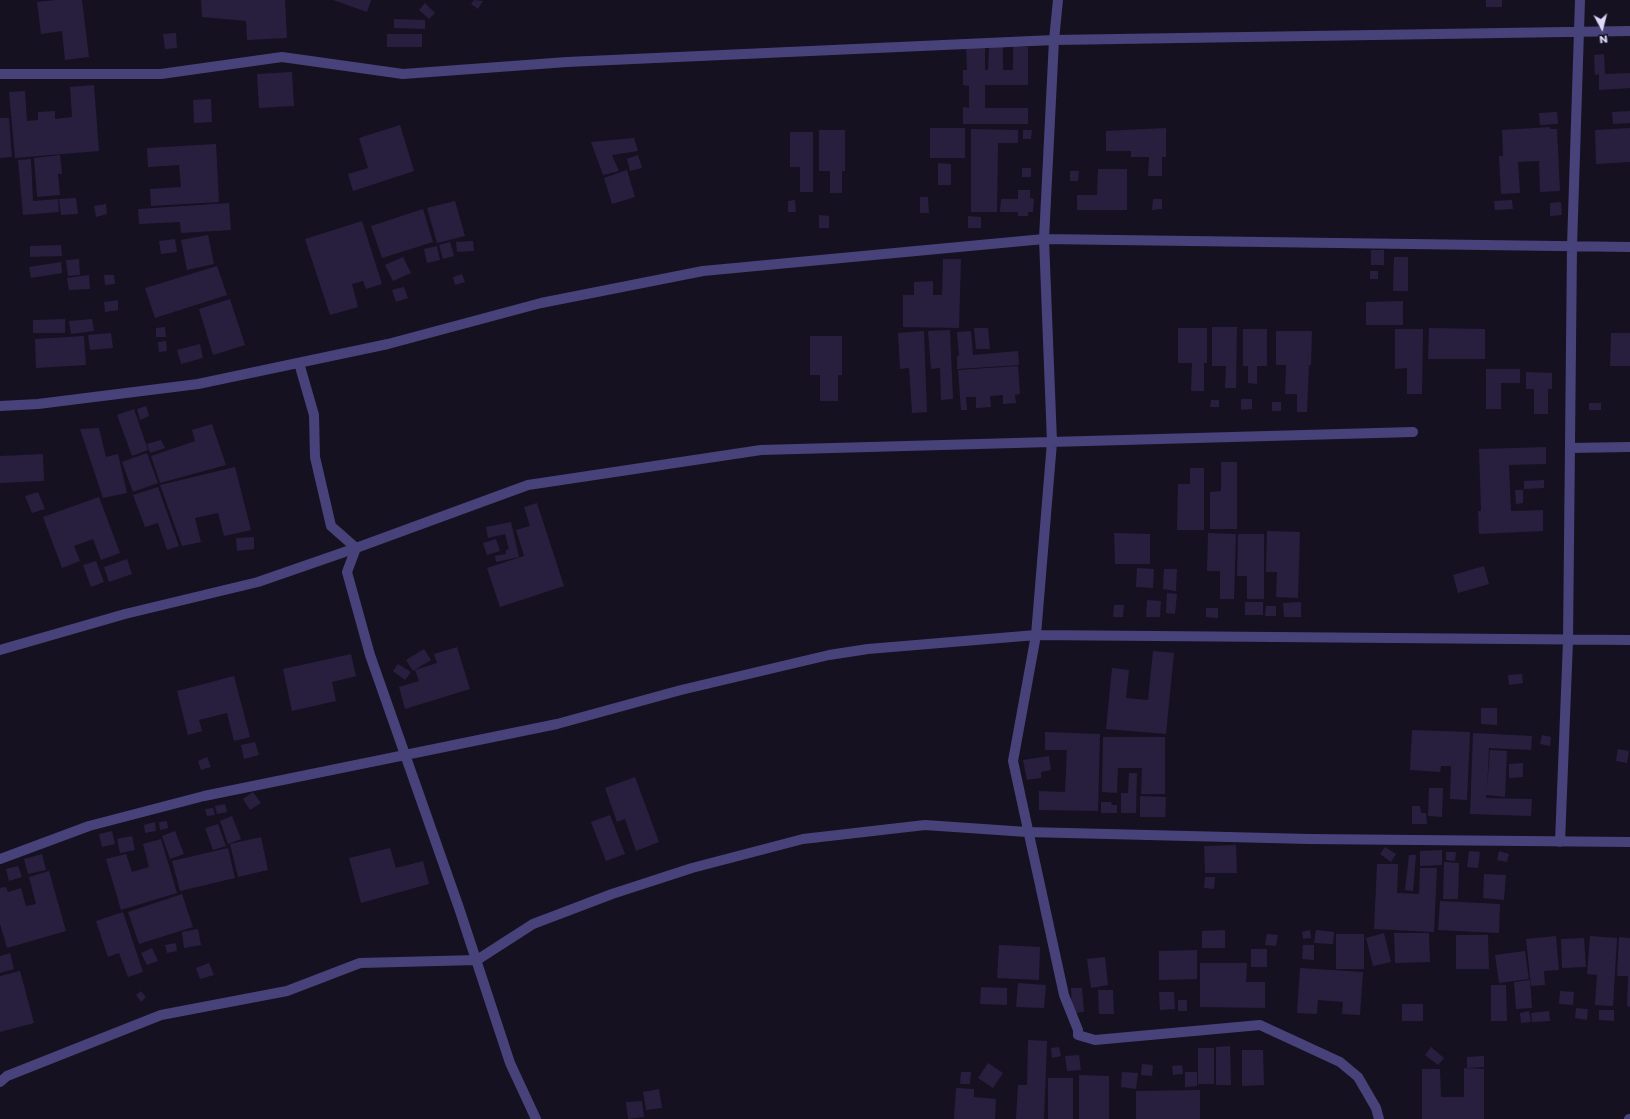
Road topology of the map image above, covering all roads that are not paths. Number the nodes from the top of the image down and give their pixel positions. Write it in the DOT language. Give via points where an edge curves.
graph roads {
  1 [pos="1058,0"];
  2 [pos="1580,0"];
  3 [pos="1630,31"];
  4 [pos="1578,32"];
  5 [pos="1054,40"];
  6 [pos="0,74"];
  7 [pos="1044,239"];
  8 [pos="1572,246"];
  9 [pos="1630,247"];
  10 [pos="299,363"];
  11 [pos="0,406"];
  12 [pos="1413,432"];
  13 [pos="1052,442"];
  14 [pos="1630,447"];
  15 [pos="1570,448"];
  16 [pos="356,548"];
  17 [pos="1036,635"];
  18 [pos="1630,640"];
  19 [pos="1568,641"];
  20 [pos="0,650"];
  21 [pos="407,755"];
  22 [pos="1027,832"];
  23 [pos="1560,842"];
  24 [pos="1630,842"];
  25 [pos="0,858"];
  26 [pos="477,960"];
  27 [pos="0,1082"];
  28 [pos="536,1119"];
  29 [pos="1379,1119"];
  1 -- 5 [label="street"];
  2 -- 4 [label="street"];
  3 -- 4 [label="street"];
  4 -- 5 [label="street"];
  4 -- 8 [label="street"];
  5 -- 6 [label="street" via="567,62 403,74 282,57 161,74"];
  5 -- 7 [label="street"];
  7 -- 8 [label="street"];
  7 -- 10 [label="street" via="703,271 541,303 388,344"];
  7 -- 13 [label="street"];
  8 -- 9 [label="street"];
  8 -- 15 [label="street"];
  10 -- 11 [label="street" via="198,384 38,404"];
  10 -- 16 [label="street" via="314,414 315,457 331,526"];
  12 -- 13 [label="street"];
  13 -- 16 [label="street" via="761,450 528,485"];
  13 -- 17 [label="street"];
  14 -- 15 [label="street"];
  15 -- 19 [label="street"];
  16 -- 20 [label="street" via="258,582 125,614"];
  16 -- 21 [label="street" via="347,572 370,655"];
  17 -- 19 [label="street"];
  17 -- 21 [label="street" via="868,649 829,655 681,690 557,724"];
  17 -- 22 [label="street" via="1013,761"];
  18 -- 19 [label="street"];
  19 -- 23 [label="street"];
  21 -- 25 [label="street" via="204,796 88,826"];
  21 -- 26 [label="street"];
  22 -- 23 [label="street" via="1308,840"];
  22 -- 26 [label="street" via="925,825 803,839 692,868 612,894 533,924"];
  22 -- 29 [label="street" via="1064,995 1078,1035 1095,1040 1260,1025 1340,1062 1358,1078 1376,1108"];
  23 -- 24 [label="street"];
  26 -- 27 [label="street" via="360,963 287,992 161,1015 7,1076"];
  26 -- 28 [label="street" via="510,1063"];
}
